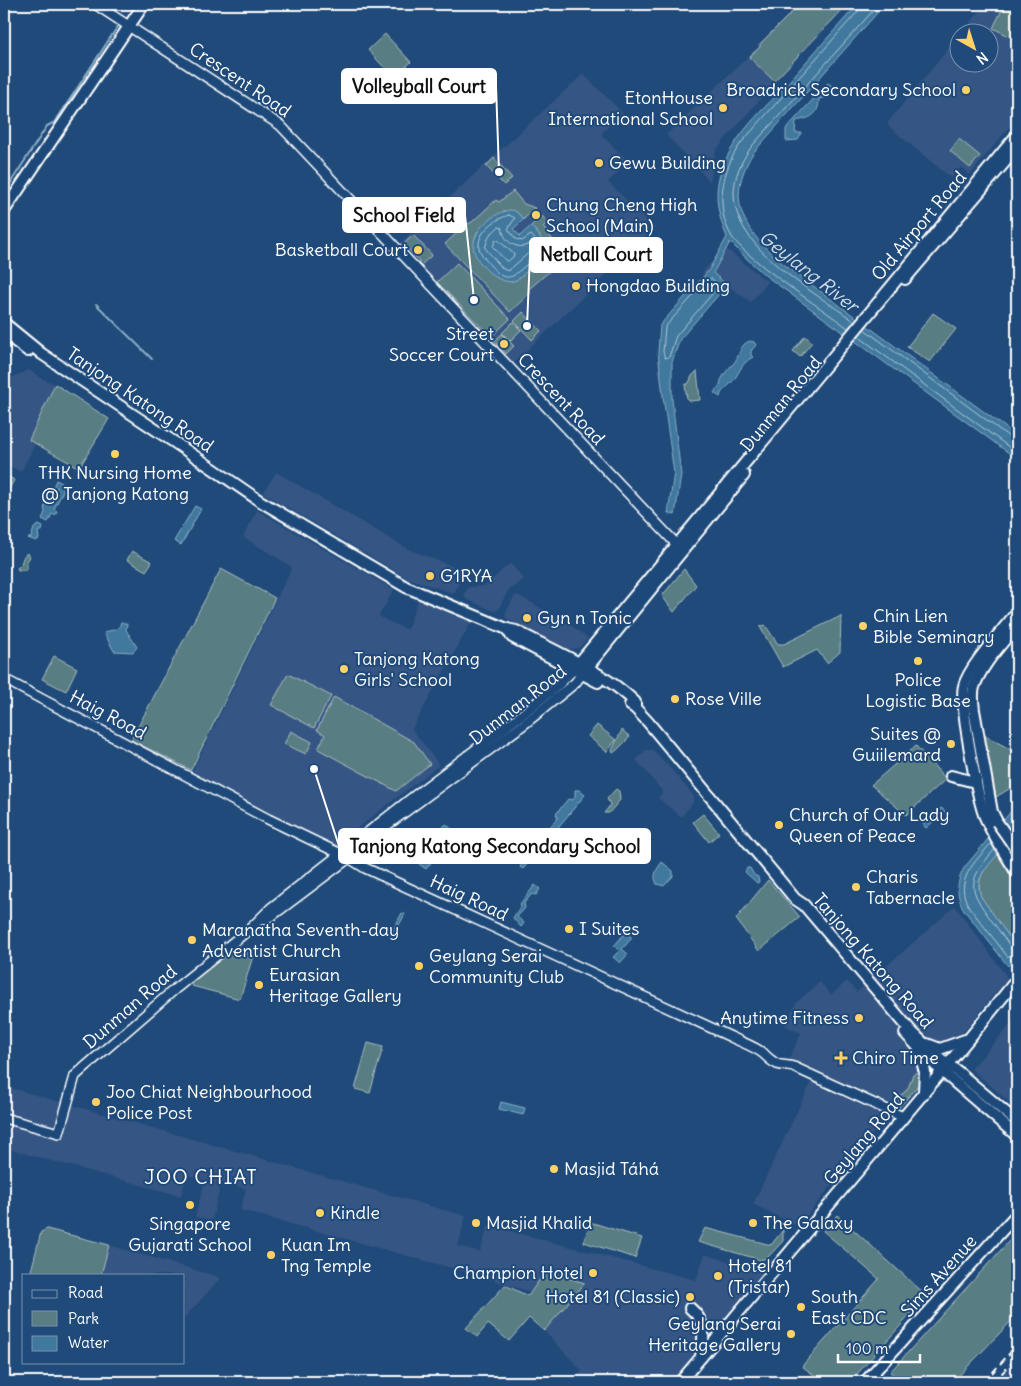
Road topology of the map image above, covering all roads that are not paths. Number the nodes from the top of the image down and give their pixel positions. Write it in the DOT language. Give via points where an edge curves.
graph roads {
  1 [pos="94,4"];
  2 [pos="144,4"];
  3 [pos="129,27"];
  4 [pos="1017,134"];
  5 [pos="1017,148"];
  6 [pos="4,213"];
  7 [pos="866,322"];
  8 [pos="4,323"];
  9 [pos="4,333"];
  10 [pos="849,342"];
  11 [pos="260,501"];
  12 [pos="680,547"];
  13 [pos="1017,612"];
  14 [pos="1017,625"];
  15 [pos="580,669"];
  16 [pos="4,679"];
  17 [pos="951,776"];
  18 [pos="976,779"];
  19 [pos="1017,852"];
  20 [pos="340,853"];
  21 [pos="349,858"];
  22 [pos="1017,874"];
  23 [pos="252,927"];
  24 [pos="1017,979"];
  25 [pos="968,1038"];
  26 [pos="920,1045"];
  27 [pos="945,1067"];
  28 [pos="924,1092"];
  29 [pos="903,1117"];
  30 [pos="4,1118"];
  31 [pos="1017,1122"];
  32 [pos="1017,1136"];
  33 [pos="1017,1214"];
  34 [pos="690,1308"];
  35 [pos="701,1357"];
  36 [pos="680,1382"];
  37 [pos="864,1382"];
  1 -- 3 [label="street, Crescent Road"];
  2 -- 3 [label="main road"];
  3 -- 6 [label="main road"];
  3 -- 12 [label="street, Crescent Road" via="280,125"];
  4 -- 7 [label="main road, Old Airport Road"];
  5 -- 7 [label="main road, Old Airport Road"];
  7 -- 10 [label="main road, Old Airport Road"];
  8 -- 11 [label="main road, Tanjong Katong Road" via="42,354"];
  9 -- 11 [label="main road, Tanjong Katong Road" via="198,465"];
  10 -- 12 [label="main road, Dunman Road"];
  11 -- 15 [label="main road, Tanjong Katong Road" via="406,587 516,631"];
  12 -- 15 [label="main road, Dunman Road"];
  13 -- 18 [label="main road" via="970,672 963,687 963,707"];
  14 -- 19 [label="main road, bridge" via="989,660 974,687 972,699 992,812"];
  15 -- 20 [label="street, Dunman Road"];
  15 -- 21 [label="street, Dunman Road" via="575,683 431,791"];
  15 -- 26 [label="main road, Tanjong Katong Road" via="620,688 635,702 636,708"];
  16 -- 20 [label="street, Haig Road"];
  17 -- 18 [label="main road" via="971,781"];
  18 -- 22 [label="main road" via="985,816"];
  20 -- 21 [label="street, Haig Road"];
  20 -- 23 [label="street, Dunman Road"];
  21 -- 23 [label="street, Dunman Road"];
  21 -- 29 [label="street, Haig Road" via="373,872"];
  23 -- 30 [label="street, Dunman Road" via="75,1076 58,1133"];
  24 -- 25 [label="main road, Geylang Road"];
  25 -- 26 [label="main road" via="940,1049"];
  25 -- 27 [label="main road, Geylang Road"];
  26 -- 27 [label="main road, Tanjong Katong Road"];
  26 -- 28 [label="main road" via="925,1072"];
  27 -- 28 [label="main road, Geylang Road"];
  27 -- 31 [label="main road, Tanjong Katong Road"];
  27 -- 32 [label="main road, Tanjong Katong Road"];
  28 -- 29 [label="main road, Geylang Road"];
  29 -- 35 [label="main road, Geylang Road"];
  33 -- 37 [label="main road, Sims Avenue"];
  34 -- 35 [label="main road" via="703,1324"];
  35 -- 36 [label="main road, Geylang Road"];
}
